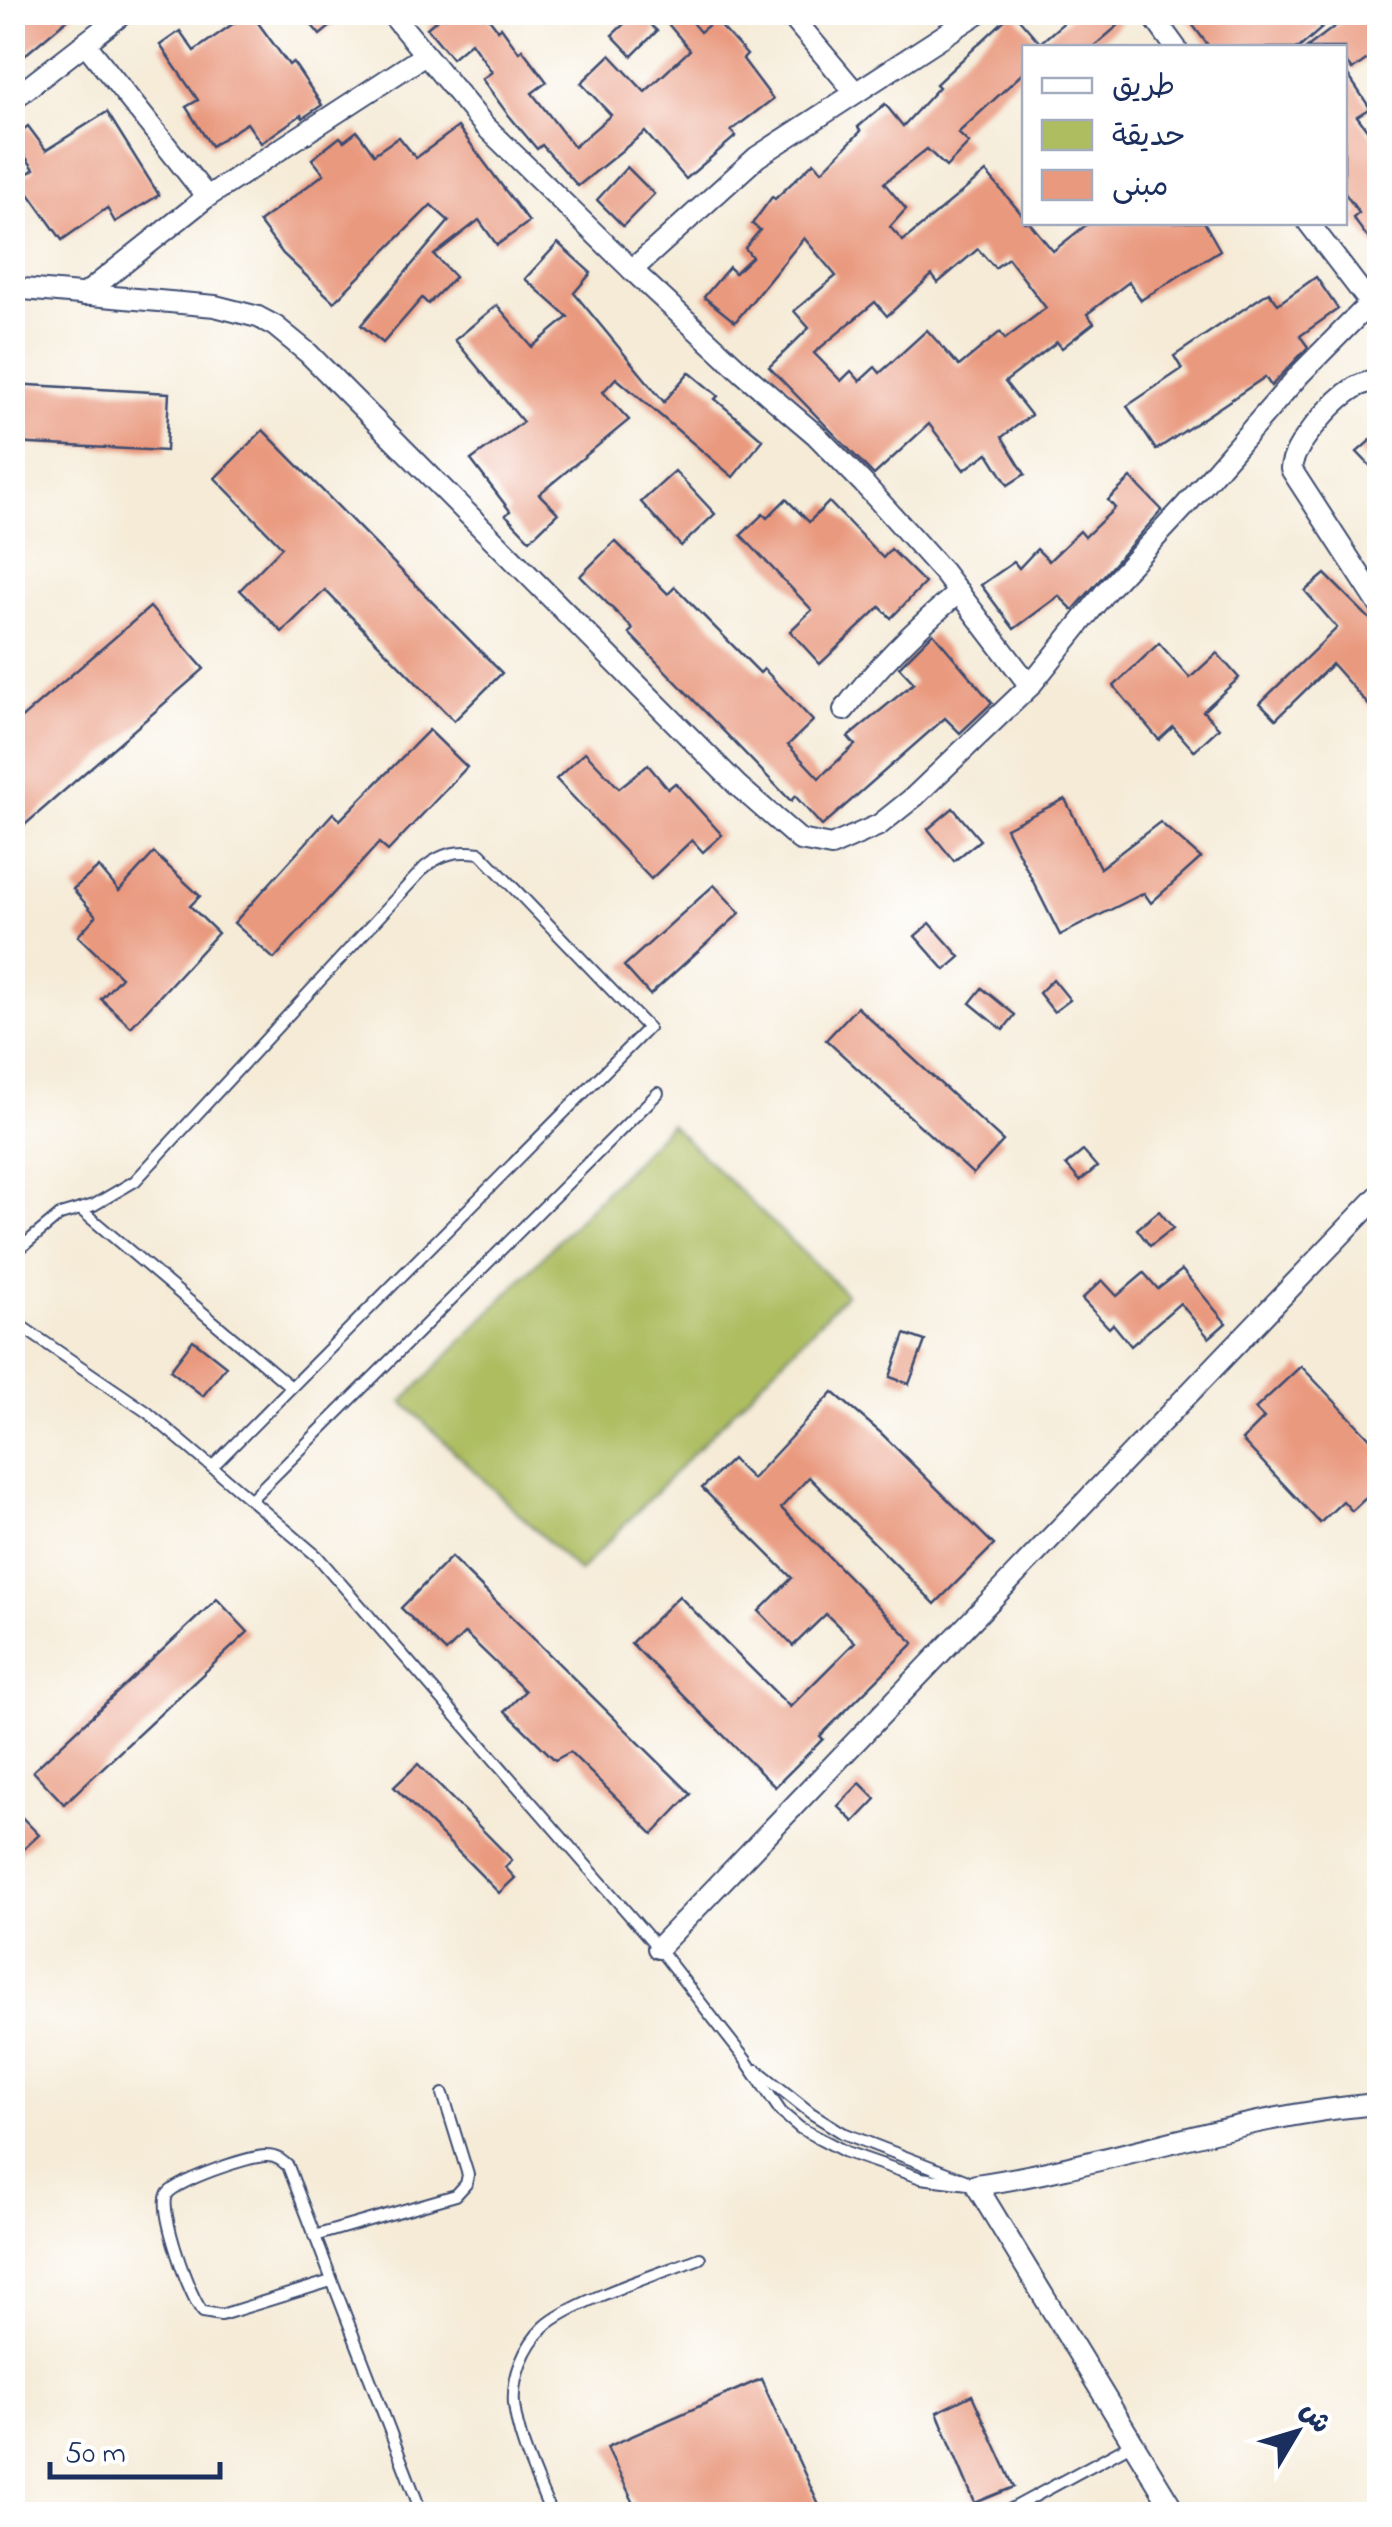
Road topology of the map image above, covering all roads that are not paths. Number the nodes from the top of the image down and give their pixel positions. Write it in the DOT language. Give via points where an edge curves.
graph roads {
  1 [pos="124,12"];
  2 [pos="390,12"];
  3 [pos="788,12"];
  4 [pos="980,12"];
  5 [pos="1150,12"];
  6 [pos="85,43"];
  7 [pos="1174,45"];
  8 [pos="425,54"];
  9 [pos="855,92"];
  10 [pos="12,100"];
  11 [pos="207,197"];
  12 [pos="1311,225"];
  13 [pos="632,270"];
  14 [pos="12,288"];
  15 [pos="84,295"];
  16 [pos="1374,298"];
  17 [pos="1380,379"];
  18 [pos="959,592"];
  19 [pos="1380,606"];
  20 [pos="1030,686"];
  21 [pos="844,710"];
  22 [pos="658,1093"];
  23 [pos="1380,1194"];
  24 [pos="80,1209"];
  25 [pos="12,1255"];
  26 [pos="12,1320"];
  27 [pos="291,1387"];
  28 [pos="212,1467"];
  29 [pos="252,1498"];
  30 [pos="658,1948"];
  31 [pos="745,2060"];
  32 [pos="443,2094"];
  33 [pos="1380,2104"];
  34 [pos="976,2185"];
  35 [pos="314,2236"];
  36 [pos="700,2258"];
  37 [pos="331,2280"];
  38 [pos="1133,2443"];
  39 [pos="422,2514"];
  40 [pos="551,2514"];
  41 [pos="1002,2514"];
  42 [pos="1176,2514"];
  1 -- 6 [label="street"];
  2 -- 8 [label="street"];
  3 -- 9 [label="street"];
  4 -- 9 [label="street"];
  5 -- 7 [label="street"];
  6 -- 10 [label="street"];
  6 -- 11 [label="street"];
  8 -- 11 [label="street"];
  8 -- 13 [label="street" via="484,126"];
  9 -- 13 [label="street" via="757,156"];
  11 -- 15 [label="street"];
  12 -- 16 [label="street"];
  13 -- 18 [label="street" via="816,434"];
  14 -- 15 [label="street"];
  15 -- 20 [label="street" via="216,306 275,326 800,840 831,846 879,825"];
  16 -- 20 [label="street" via="1106,591"];
  17 -- 19 [label="street" via="1356,387 1316,423 1292,458 1292,469"];
  18 -- 20 [label="street"];
  18 -- 21 [label="street" via="908,634"];
  22 -- 29 [label="lane"];
  23 -- 30 [label="street"];
  24 -- 25 [label="lane" via="60,1216"];
  24 -- 27 [label="lane"];
  24 -- 27 [label="lane" via="135,1181 425,867 460,850 480,853 648,1028"];
  26 -- 28 [label="lane" via="147,1412"];
  27 -- 28 [label="lane"];
  28 -- 29 [label="lane"];
  29 -- 30 [label="lane" via="317,1556"];
  30 -- 31 [label="lane"];
  31 -- 34 [label="lane" via="843,2133"];
  31 -- 34 [label="lane" via="781,2112 822,2140 910,2174"];
  32 -- 35 [label="lane" via="468,2176 462,2190"];
  33 -- 34 [label="street" via="1261,2120 1066,2170"];
  34 -- 38 [label="street"];
  35 -- 37 [label="lane"];
  35 -- 37 [label="lane" via="288,2166 270,2156 178,2183 166,2196 165,2213 203,2312 222,2316"];
  36 -- 40 [label="lane" via="568,2311 527,2348 514,2402"];
  37 -- 39 [label="lane"];
  38 -- 41 [label="lane"];
  38 -- 42 [label="street"];
}
